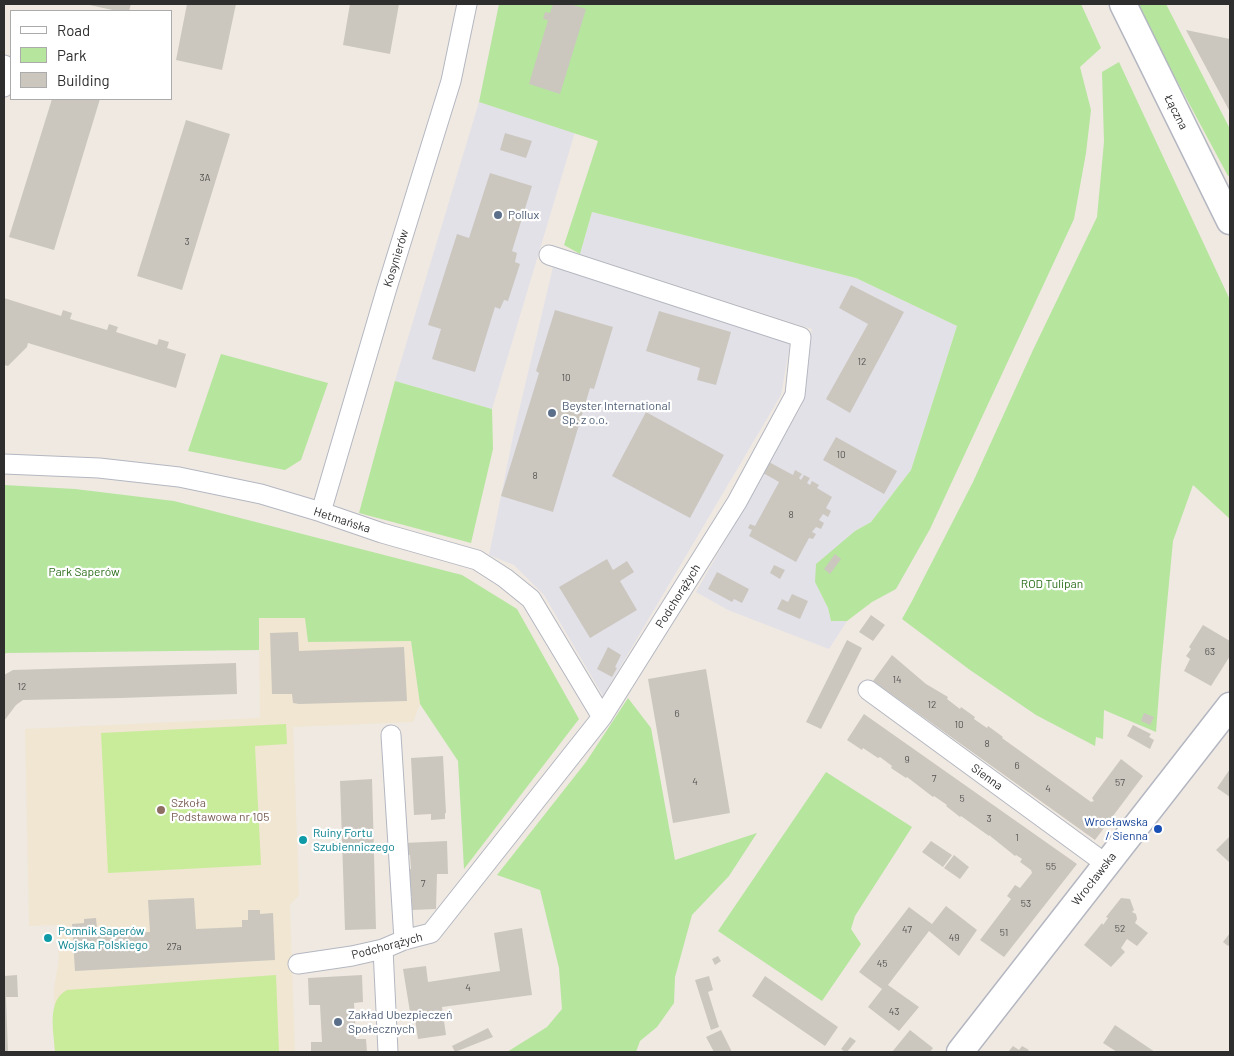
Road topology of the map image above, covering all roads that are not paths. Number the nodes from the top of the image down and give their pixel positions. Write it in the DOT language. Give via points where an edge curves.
graph roads {
  1 [pos="467,4"];
  2 [pos="1123,4"];
  3 [pos="4,65"];
  4 [pos="4,87"];
  5 [pos="1230,220"];
  6 [pos="549,255"];
  7 [pos="4,464"];
  8 [pos="321,512"];
  9 [pos="868,690"];
  10 [pos="1229,712"];
  11 [pos="602,717"];
  12 [pos="391,734"];
  13 [pos="1106,864"];
  14 [pos="404,940"];
  15 [pos="383,948"];
  16 [pos="298,964"];
  17 [pos="388,1052"];
  18 [pos="960,1052"];
  1 -- 8 [label="street, Kosynierów" via="451,81"];
  2 -- 5 [label="main road, Łączna"];
  3 -- 4 [label="street" via="10,68"];
  6 -- 11 [label="street, Podchorążych" via="801,337 795,395 737,502"];
  7 -- 8 [label="street, Hetmańska" via="99,468 179,477 261,494"];
  8 -- 11 [label="street, Hetmańska" via="477,560 505,578 531,598"];
  9 -- 13 [label="street, Sienna"];
  10 -- 13 [label="main road, Wrocławska"];
  11 -- 14 [label="street, Podchorążych" via="432,933"];
  12 -- 14 [label="street"];
  13 -- 18 [label="main road, Wrocławska"];
  14 -- 15 [label="street, Podchorążych"];
  15 -- 16 [label="street, Podchorążych"];
  15 -- 17 [label="street"];
}
